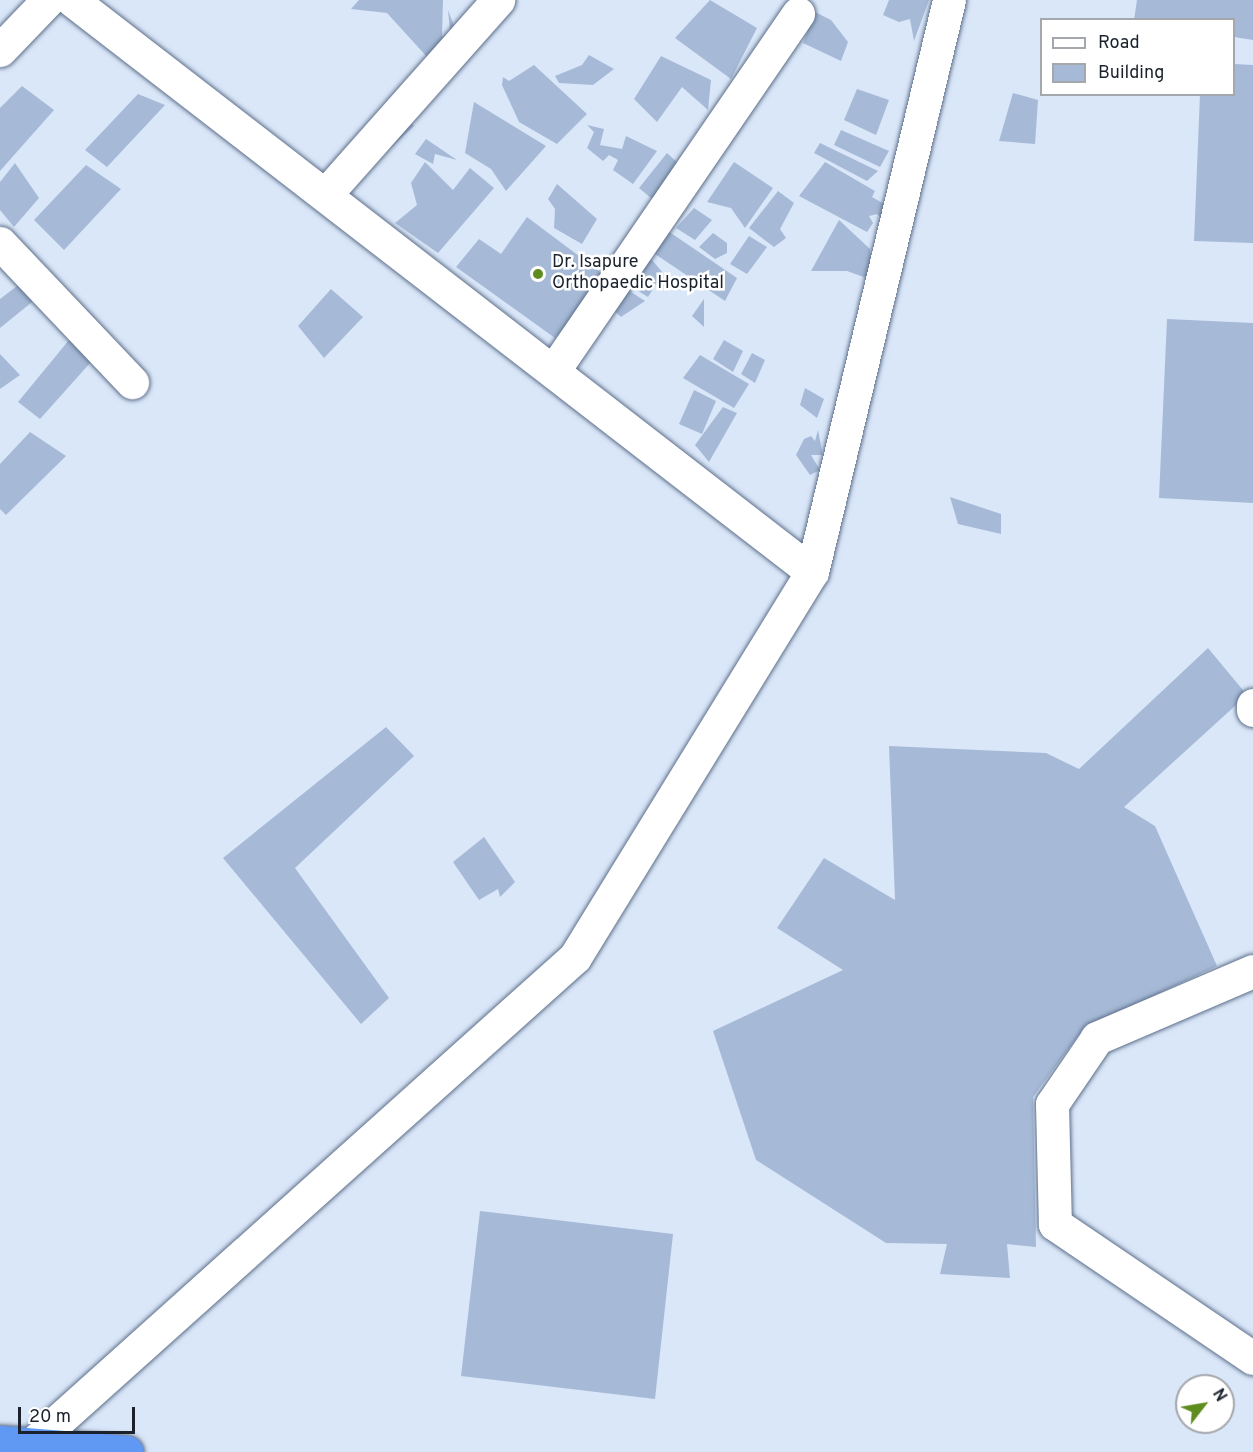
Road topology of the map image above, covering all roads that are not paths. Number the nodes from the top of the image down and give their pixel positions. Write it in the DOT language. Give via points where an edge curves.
graph roads {
  1 [pos="48,0"];
  2 [pos="72,0"];
  3 [pos="498,0"];
  4 [pos="949,0"];
  5 [pos="798,13"];
  6 [pos="0,50"];
  7 [pos="325,195"];
  8 [pos="0,243"];
  9 [pos="554,370"];
  10 [pos="132,382"];
  11 [pos="812,572"];
  12 [pos="1253,705"];
  13 [pos="1253,710"];
  14 [pos="1253,971"];
  15 [pos="1253,1358"];
  16 [pos="22,1446"];
  17 [pos="127,1452"];
  1 -- 6 [label="street"];
  2 -- 7 [label="street"];
  3 -- 7 [label="street"];
  4 -- 11 [label="street"];
  5 -- 9 [label="street"];
  7 -- 9 [label="street"];
  8 -- 10 [label="street"];
  9 -- 11 [label="street"];
  11 -- 16 [label="street" via="575,957"];
  12 -- 13 [label="street"];
  14 -- 15 [label="street" via="1098,1038 1052,1104 1055,1224"];
  16 -- 17 [label="highway"];
}
